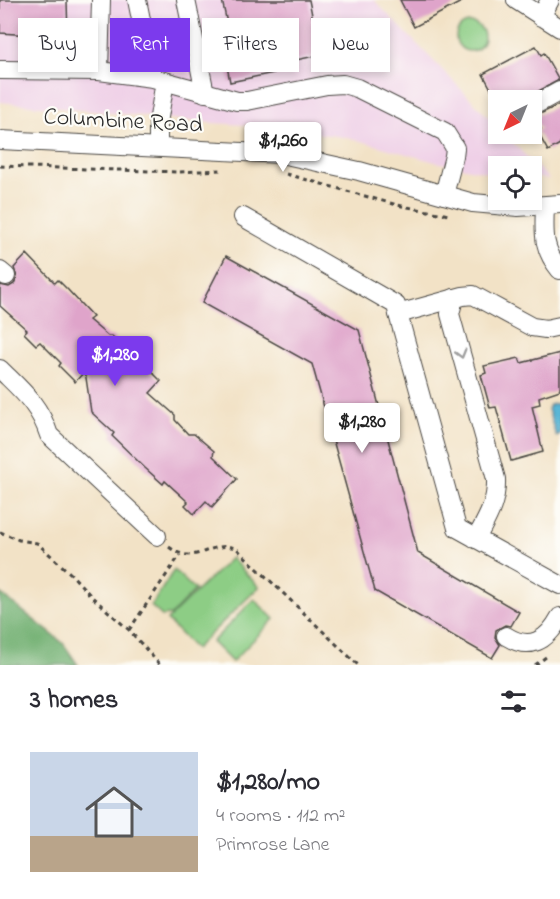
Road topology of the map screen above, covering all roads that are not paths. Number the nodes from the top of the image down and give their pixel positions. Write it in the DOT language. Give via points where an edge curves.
graph roads {
  1 [pos="100,0"];
  2 [pos="137,0"];
  3 [pos="186,0"];
  4 [pos="516,0"];
  5 [pos="550,0"];
  6 [pos="541,17"];
  7 [pos="560,28"];
  8 [pos="0,70"];
  9 [pos="99,71"];
  10 [pos="159,80"];
  11 [pos="560,91"];
  12 [pos="205,93"];
  13 [pos="542,101"];
  14 [pos="0,140"];
  15 [pos="158,147"];
  16 [pos="444,195"];
  17 [pos="552,205"];
  18 [pos="243,217"];
  19 [pos="560,270"];
  20 [pos="454,298"];
  21 [pos="398,314"];
  22 [pos="560,326"];
  23 [pos="0,369"];
  24 [pos="157,536"];
  25 [pos="476,538"];
  26 [pos="560,585"];
  27 [pos="560,617"];
  28 [pos="506,636"];
  1 -- 9 [label="street"];
  2 -- 10 [label="street"];
  3 -- 12 [label="street"];
  4 -- 6 [label="street"];
  5 -- 6 [label="street"];
  6 -- 7 [label="street"];
  8 -- 9 [label="street"];
  9 -- 10 [label="street"];
  10 -- 12 [label="street"];
  10 -- 15 [label="street"];
  11 -- 13 [label="street"];
  12 -- 16 [label="street" via="247,101 327,85 357,88 445,132 454,156"];
  14 -- 15 [label="street, Columbine Road"];
  15 -- 16 [label="street, Columbine Road" via="281,154"];
  16 -- 17 [label="street, Columbine Road" via="473,203"];
  17 -- 19 [label="street" via="545,245"];
  18 -- 21 [label="street" via="396,305"];
  20 -- 21 [label="street"];
  20 -- 22 [label="street" via="473,295 532,327"];
  20 -- 25 [label="street, one-way" via="450,314 496,479 492,508"];
  21 -- 25 [label="street" via="457,528"];
  23 -- 24 [label="street" via="31,399 49,435"];
  25 -- 26 [label="street"];
  27 -- 28 [label="street" via="542,639 528,644"];
}
